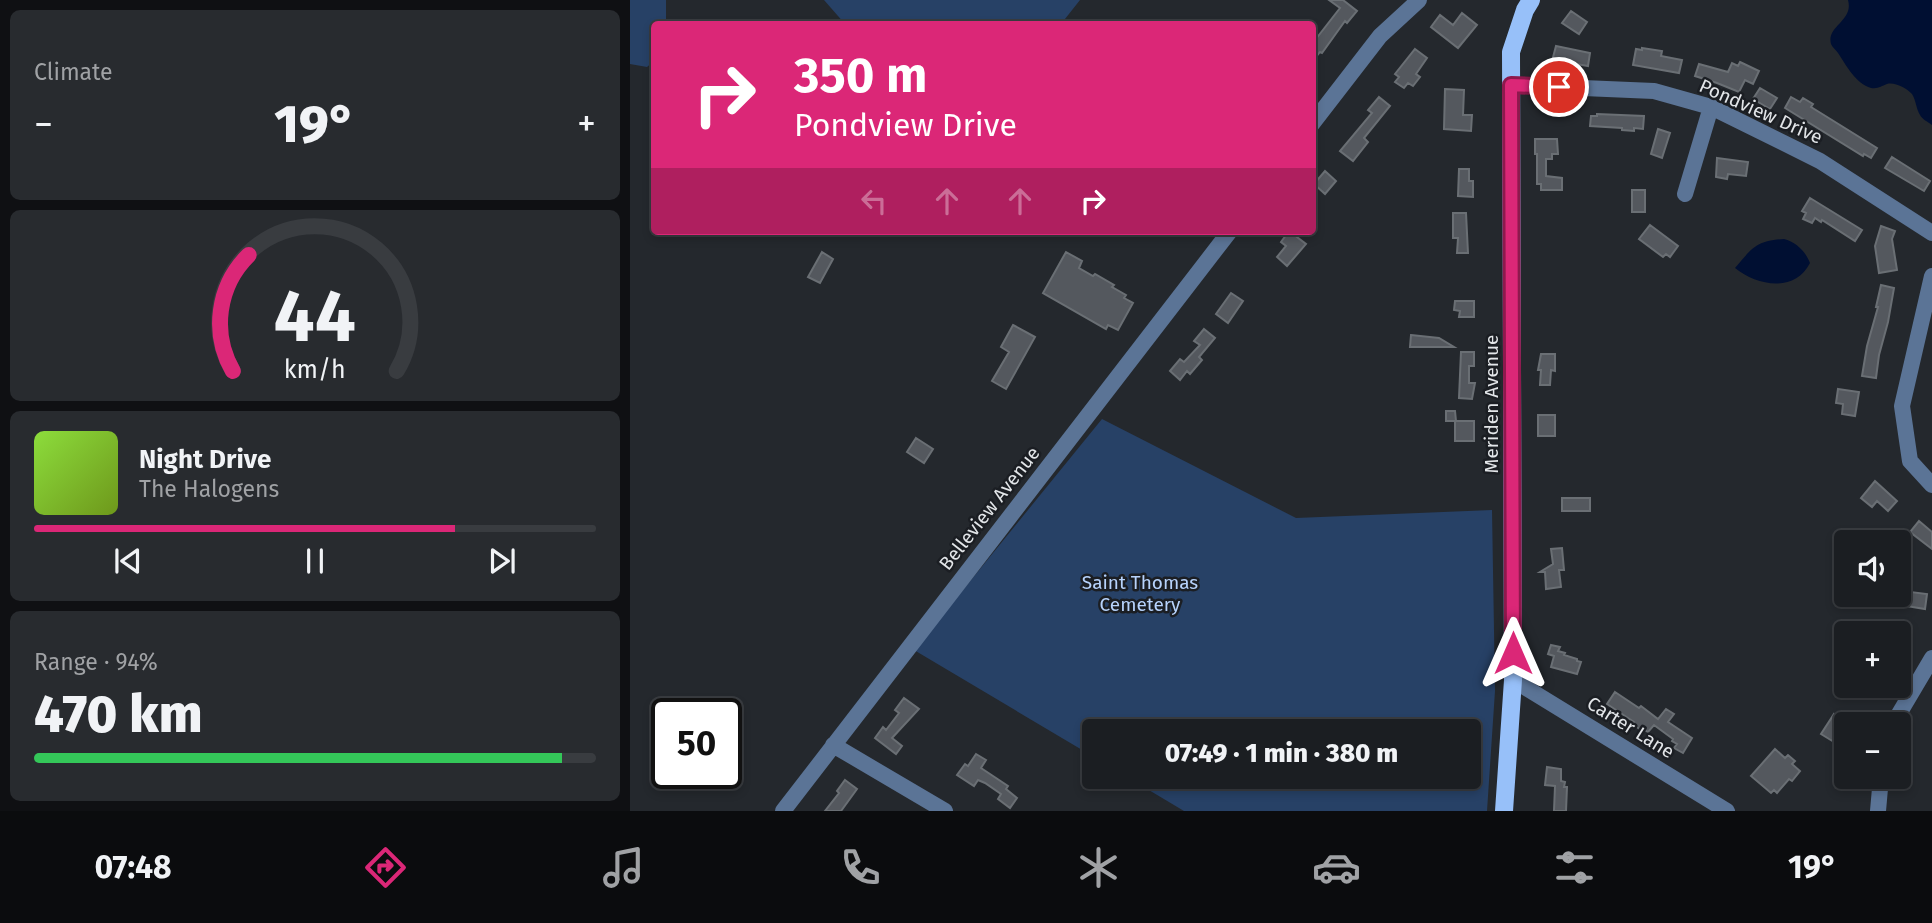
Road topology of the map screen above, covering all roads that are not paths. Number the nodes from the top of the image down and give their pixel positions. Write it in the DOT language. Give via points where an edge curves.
graph roads {
  1 [pos="1419,0"];
  2 [pos="1531,0"];
  3 [pos="1511,85"];
  4 [pos="1711,107"];
  5 [pos="1316,119"];
  6 [pos="1685,194"];
  7 [pos="1932,233"];
  8 [pos="1227,235"];
  9 [pos="1932,276"];
  10 [pos="1932,485"];
  11 [pos="1932,659"];
  12 [pos="1514,680"];
  13 [pos="1899,712"];
  14 [pos="833,744"];
  15 [pos="1880,789"];
  16 [pos="783,811"];
  17 [pos="945,811"];
  18 [pos="1504,811"];
  19 [pos="1727,811"];
  20 [pos="1878,811"];
  1 -- 5 [label="street" via="1380,36"];
  2 -- 3 [label="main road, Meriden Avenue" via="1511,52"];
  3 -- 4 [label="street, Pondview Drive" via="1654,90"];
  3 -- 12 [label="main road, Meriden Avenue"];
  4 -- 6 [label="street"];
  4 -- 7 [label="street, Pondview Drive" via="1820,161"];
  8 -- 14 [label="street, Belleview Avenue"];
  9 -- 10 [label="street" via="1902,406 1910,461"];
  11 -- 13 [label="street"];
  12 -- 18 [label="main road, Meriden Avenue"];
  12 -- 19 [label="street, Carter Lane"];
  14 -- 16 [label="street, Belleview Avenue"];
  14 -- 17 [label="street"];
  15 -- 20 [label="street"];
}
